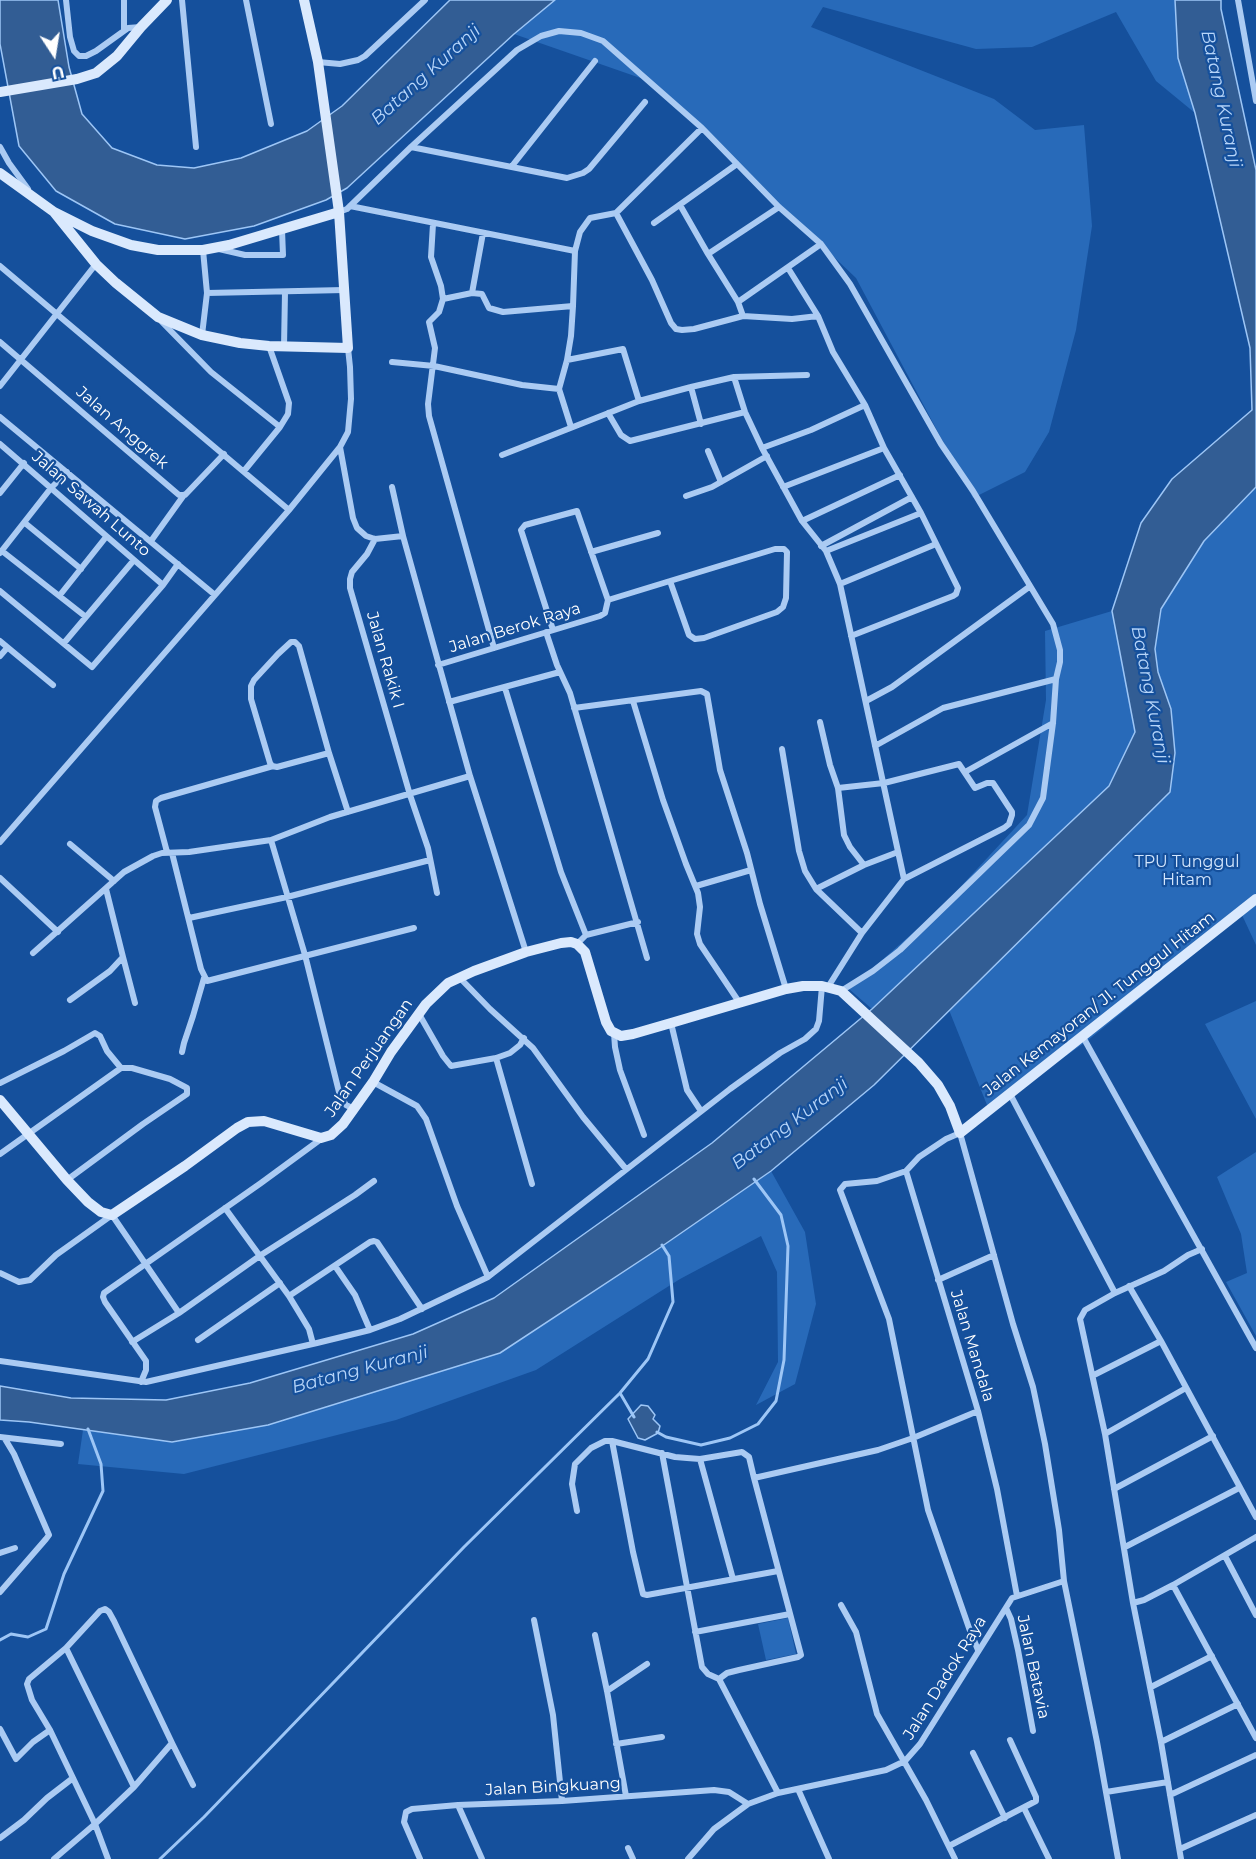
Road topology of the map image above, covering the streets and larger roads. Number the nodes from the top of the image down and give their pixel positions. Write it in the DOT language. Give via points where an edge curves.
graph roads {
  1 [pos="66,0"];
  2 [pos="123,0"];
  3 [pos="167,0"];
  4 [pos="182,0"];
  5 [pos="246,0"];
  6 [pos="304,0"];
  7 [pos="425,0"];
  8 [pos="1238,0"];
  9 [pos="141,27"];
  10 [pos="124,30"];
  11 [pos="595,61"];
  12 [pos="318,62"];
  13 [pos="1252,64"];
  14 [pos="0,92"];
  15 [pos="1256,101"];
  16 [pos="645,102"];
  17 [pos="271,124"];
  18 [pos="702,128"];
  19 [pos="0,147"];
  20 [pos="196,147"];
  21 [pos="411,147"];
  22 [pos="9,163"];
  23 [pos="737,164"];
  24 [pos="512,166"];
  25 [pos="0,172"];
  26 [pos="34,196"];
  27 [pos="680,205"];
  28 [pos="350,206"];
  29 [pos="338,207"];
  30 [pos="779,207"];
  31 [pos="54,212"];
  32 [pos="616,213"];
  33 [pos="654,223"];
  34 [pos="433,224"];
  35 [pos="282,230"];
  36 [pos="92,231"];
  37 [pos="483,233"];
  38 [pos="80,244"];
  39 [pos="821,244"];
  40 [pos="209,249"];
  41 [pos="575,251"];
  42 [pos="708,254"];
  43 [pos="96,264"];
  44 [pos="0,266"];
  45 [pos="788,268"];
  46 [pos="344,290"];
  47 [pos="285,292"];
  48 [pos="207,293"];
  49 [pos="472,293"];
  50 [pos="443,299"];
  51 [pos="738,302"];
  52 [pos="573,306"];
  53 [pos="57,316"];
  54 [pos="743,316"];
  55 [pos="818,316"];
  56 [pos="158,317"];
  57 [pos="202,335"];
  58 [pos="0,342"];
  59 [pos="269,346"];
  60 [pos="284,347"];
  61 [pos="348,348"];
  62 [pos="22,360"];
  63 [pos="567,360"];
  64 [pos="392,362"];
  65 [pos="434,366"];
  66 [pos="807,375"];
  67 [pos="734,377"];
  68 [pos="0,386"];
  69 [pos="691,387"];
  70 [pos="559,389"];
  71 [pos="639,401"];
  72 [pos="865,405"];
  73 [pos="745,412"];
  74 [pos="608,413"];
  75 [pos="0,417"];
  76 [pos="701,424"];
  77 [pos="280,427"];
  78 [pos="571,427"];
  79 [pos="0,444"];
  80 [pos="340,447"];
  81 [pos="762,448"];
  82 [pos="884,448"];
  83 [pos="708,451"];
  84 [pos="224,454"];
  85 [pos="502,455"];
  86 [pos="767,456"];
  87 [pos="24,463"];
  88 [pos="244,471"];
  89 [pos="67,472"];
  90 [pos="900,475"];
  91 [pos="721,482"];
  92 [pos="392,487"];
  93 [pos="783,487"];
  94 [pos="51,488"];
  95 [pos="0,493"];
  96 [pos="184,495"];
  97 [pos="686,496"];
  98 [pos="912,497"];
  99 [pos="289,510"];
  100 [pos="921,513"];
  101 [pos="802,520"];
  102 [pos="25,523"];
  103 [pos="658,533"];
  104 [pos="404,536"];
  105 [pos="106,537"];
  106 [pos="375,539"];
  107 [pos="151,541"];
  108 [pos="936,544"];
  109 [pos="823,549"];
  110 [pos="1,552"];
  111 [pos="591,552"];
  112 [pos="134,560"];
  113 [pos="178,564"];
  114 [pos="81,569"];
  115 [pos="670,581"];
  116 [pos="840,584"];
  117 [pos="163,585"];
  118 [pos="1029,587"];
  119 [pos="0,591"];
  120 [pos="60,595"];
  121 [pos="215,595"];
  122 [pos="608,600"];
  123 [pos="87,617"];
  124 [pos="549,631"];
  125 [pos="851,636"];
  126 [pos="0,641"];
  127 [pos="64,643"];
  128 [pos="7,648"];
  129 [pos="494,648"];
  130 [pos="0,656"];
  131 [pos="438,665"];
  132 [pos="560,672"];
  133 [pos="1056,679"];
  134 [pos="53,685"];
  135 [pos="505,688"];
  136 [pos="633,701"];
  137 [pos="866,701"];
  138 [pos="449,702"];
  139 [pos="574,708"];
  140 [pos="820,722"];
  141 [pos="1053,723"];
  142 [pos="875,746"];
  143 [pos="782,749"];
  144 [pos="329,753"];
  145 [pos="273,766"];
  146 [pos="965,772"];
  147 [pos="470,776"];
  148 [pos="884,783"];
  149 [pos="838,788"];
  150 [pos="410,795"];
  151 [pos="348,812"];
  152 [pos="271,840"];
  153 [pos="0,843"];
  154 [pos="70,844"];
  155 [pos="898,852"];
  156 [pos="169,853"];
  157 [pos="430,860"];
  158 [pos="864,865"];
  159 [pos="751,870"];
  160 [pos="0,878"];
  161 [pos="904,879"];
  162 [pos="114,881"];
  163 [pos="696,886"];
  164 [pos="106,889"];
  165 [pos="816,889"];
  166 [pos="438,892"];
  167 [pos="287,897"];
  168 [pos="1256,899"];
  169 [pos="189,918"];
  170 [pos="638,922"];
  171 [pos="414,928"];
  172 [pos="58,932"];
  173 [pos="862,933"];
  174 [pos="586,935"];
  175 [pos="577,944"];
  176 [pos="525,952"];
  177 [pos="33,953"];
  178 [pos="305,955"];
  179 [pos="123,957"];
  180 [pos="647,957"];
  181 [pos="459,977"];
  182 [pos="204,978"];
  183 [pos="825,987"];
  184 [pos="786,989"];
  185 [pos="841,991"];
  186 [pos="70,1000"];
  187 [pos="739,1002"];
  188 [pos="135,1003"];
  189 [pos="419,1014"];
  190 [pos="671,1023"];
  191 [pos="614,1033"];
  192 [pos="1083,1037"];
  193 [pos="524,1038"];
  194 [pos="182,1052"];
  195 [pos="496,1058"];
  196 [pos="121,1068"];
  197 [pos="373,1082"];
  198 [pos="0,1083"];
  199 [pos="1010,1094"];
  200 [pos="0,1100"];
  201 [pos="354,1109"];
  202 [pos="701,1111"];
  203 [pos="960,1133"];
  204 [pos="29,1134"];
  205 [pos="644,1135"];
  206 [pos="321,1138"];
  207 [pos="0,1154"];
  208 [pos="626,1169"];
  209 [pos="906,1171"];
  210 [pos="68,1180"];
  211 [pos="375,1181"];
  212 [pos="532,1184"];
  213 [pos="225,1208"];
  214 [pos="112,1215"];
  215 [pos="1202,1249"];
  216 [pos="261,1255"];
  217 [pos="994,1255"];
  218 [pos="146,1264"];
  219 [pos="335,1266"];
  220 [pos="0,1273"];
  221 [pos="488,1277"];
  222 [pos="938,1280"];
  223 [pos="280,1283"];
  224 [pos="1129,1286"];
  225 [pos="1115,1293"];
  226 [pos="289,1296"];
  227 [pos="422,1309"];
  228 [pos="179,1313"];
  229 [pos="370,1330"];
  230 [pos="198,1340"];
  231 [pos="1161,1341"];
  232 [pos="132,1342"];
  233 [pos="313,1344"];
  234 [pos="1256,1348"];
  235 [pos="0,1361"];
  236 [pos="1094,1375"];
  237 [pos="141,1382"];
  238 [pos="1186,1388"];
  239 [pos="978,1411"];
  240 [pos="1106,1434"];
  241 [pos="1213,1436"];
  242 [pos="3,1438"];
  243 [pos="913,1438"];
  244 [pos="612,1441"];
  245 [pos="61,1444"];
  246 [pos="662,1454"];
  247 [pos="700,1459"];
  248 [pos="754,1478"];
  249 [pos="1239,1488"];
  250 [pos="1114,1489"];
  251 [pos="577,1511"];
  252 [pos="1256,1517"];
  253 [pos="1256,1537"];
  254 [pos="1125,1547"];
  255 [pos="15,1548"];
  256 [pos="0,1553"];
  257 [pos="1225,1556"];
  258 [pos="778,1571"];
  259 [pos="734,1579"];
  260 [pos="1064,1581"];
  261 [pos="1173,1585"];
  262 [pos="687,1587"];
  263 [pos="0,1592"];
  264 [pos="1017,1596"];
  265 [pos="1134,1603"];
  266 [pos="841,1605"];
  267 [pos="1006,1608"];
  268 [pos="790,1614"];
  269 [pos="1256,1615"];
  270 [pos="534,1620"];
  271 [pos="695,1632"];
  272 [pos="595,1635"];
  273 [pos="66,1648"];
  274 [pos="978,1650"];
  275 [pos="1212,1656"];
  276 [pos="647,1664"];
  277 [pos="719,1679"];
  278 [pos="1150,1687"];
  279 [pos="607,1691"];
  280 [pos="1238,1704"];
  281 [pos="1253,1727"];
  282 [pos="0,1729"];
  283 [pos="50,1730"];
  284 [pos="1033,1731"];
  285 [pos="662,1737"];
  286 [pos="1256,1738"];
  287 [pos="1010,1740"];
  288 [pos="1161,1742"];
  289 [pos="172,1743"];
  290 [pos="616,1744"];
  291 [pos="973,1752"];
  292 [pos="1256,1755"];
  293 [pos="905,1761"];
  294 [pos="73,1778"];
  295 [pos="1168,1782"];
  296 [pos="193,1785"];
  297 [pos="134,1786"];
  298 [pos="798,1789"];
  299 [pos="1106,1792"];
  300 [pos="778,1793"];
  301 [pos="1170,1795"];
  302 [pos="627,1797"];
  303 [pos="562,1801"];
  304 [pos="748,1804"];
  305 [pos="458,1805"];
  306 [pos="1024,1808"];
  307 [pos="1256,1815"];
  308 [pos="1005,1818"];
  309 [pos="95,1824"];
  310 [pos="0,1838"];
  311 [pos="949,1846"];
  312 [pos="628,1848"];
  313 [pos="1180,1849"];
  314 [pos="54,1859"];
  315 [pos="108,1859"];
  316 [pos="420,1859"];
  317 [pos="482,1859"];
  318 [pos="633,1859"];
  319 [pos="688,1859"];
  320 [pos="829,1859"];
  321 [pos="955,1859"];
  322 [pos="1049,1859"];
  323 [pos="1118,1859"];
  324 [pos="1181,1859"];
  1 -- 10 [label="street" via="74,51 79,56 103,47"];
  2 -- 10 [label="street"];
  3 -- 9 [label="street"];
  4 -- 20 [label="street"];
  5 -- 17 [label="street"];
  6 -- 12 [label="street"];
  7 -- 12 [label="street" via="365,56 340,64"];
  8 -- 13 [label="street"];
  9 -- 10 [label="street"];
  9 -- 14 [label="street" via="96,73"];
  11 -- 24 [label="street"];
  12 -- 29 [label="street"];
  13 -- 15 [label="street"];
  16 -- 24 [label="street" via="583,173 561,178"];
  18 -- 21 [label="street" via="603,41 559,31 517,50"];
  18 -- 23 [label="street"];
  18 -- 32 [label="street"];
  19 -- 22 [label="street"];
  21 -- 24 [label="street"];
  21 -- 28 [label="street"];
  22 -- 25 [label="street"];
  22 -- 26 [label="street"];
  23 -- 27 [label="street"];
  23 -- 30 [label="street"];
  25 -- 26 [label="street"];
  26 -- 31 [label="street"];
  27 -- 33 [label="street"];
  27 -- 42 [label="street"];
  28 -- 29 [label="street"];
  28 -- 34 [label="street"];
  29 -- 35 [label="street"];
  29 -- 46 [label="street"];
  30 -- 39 [label="street"];
  30 -- 42 [label="street"];
  31 -- 36 [label="street"];
  31 -- 38 [label="street"];
  32 -- 41 [label="street" via="590,218 579,232"];
  32 -- 54 [label="street" via="676,329"];
  34 -- 37 [label="street"];
  34 -- 50 [label="street" via="431,257"];
  35 -- 40 [label="street"];
  35 -- 40 [label="street" via="283,255 245,255"];
  36 -- 38 [label="street"];
  36 -- 40 [label="street" via="131,245 169,250"];
  37 -- 41 [label="street"];
  37 -- 49 [label="street"];
  38 -- 43 [label="street"];
  39 -- 45 [label="street"];
  39 -- 118 [label="street" via="850,284 941,444 973,490"];
  40 -- 48 [label="street"];
  41 -- 52 [label="street"];
  42 -- 51 [label="street"];
  43 -- 53 [label="street"];
  43 -- 56 [label="street"];
  44 -- 53 [label="street"];
  45 -- 51 [label="street"];
  45 -- 55 [label="street"];
  46 -- 47 [label="street"];
  46 -- 61 [label="street"];
  47 -- 48 [label="street"];
  47 -- 60 [label="street"];
  48 -- 57 [label="street"];
  49 -- 50 [label="street"];
  49 -- 52 [label="street" via="482,294 489,308 502,312"];
  50 -- 65 [label="street" via="439,312 429,322 435,348"];
  51 -- 54 [label="street"];
  52 -- 63 [label="street"];
  53 -- 62 [label="street"];
  53 -- 84 [label="street"];
  54 -- 55 [label="street"];
  55 -- 72 [label="street" via="833,352"];
  56 -- 57 [label="street"];
  56 -- 77 [label="street" via="211,372"];
  57 -- 59 [label="street"];
  58 -- 62 [label="street, Jalan Anggrek"];
  59 -- 60 [label="street"];
  59 -- 77 [label="street" via="289,403"];
  60 -- 61 [label="street"];
  61 -- 80 [label="street" via="351,408 348,432"];
  62 -- 68 [label="street"];
  62 -- 96 [label="street, Jalan Anggrek" via="179,495"];
  63 -- 70 [label="street"];
  63 -- 71 [label="street" via="622,350"];
  64 -- 65 [label="street"];
  65 -- 70 [label="street"];
  65 -- 129 [label="street" via="428,404 430,424"];
  66 -- 67 [label="street"];
  67 -- 69 [label="street"];
  67 -- 73 [label="street"];
  69 -- 71 [label="street"];
  69 -- 76 [label="street"];
  70 -- 78 [label="street"];
  71 -- 74 [label="street"];
  72 -- 81 [label="street"];
  72 -- 82 [label="street"];
  73 -- 76 [label="street"];
  73 -- 81 [label="street"];
  74 -- 76 [label="street" via="621,435 630,441"];
  74 -- 78 [label="street"];
  75 -- 89 [label="street"];
  77 -- 88 [label="street"];
  78 -- 85 [label="street"];
  79 -- 87 [label="street, Jalan Sawah Lunto"];
  80 -- 99 [label="street"];
  80 -- 106 [label="street" via="355,525"];
  81 -- 86 [label="street"];
  82 -- 90 [label="street"];
  82 -- 93 [label="street"];
  83 -- 91 [label="street"];
  84 -- 88 [label="street"];
  84 -- 96 [label="street"];
  86 -- 91 [label="street"];
  86 -- 93 [label="street"];
  87 -- 94 [label="street, Jalan Sawah Lunto"];
  87 -- 95 [label="street"];
  88 -- 99 [label="street"];
  89 -- 94 [label="street"];
  89 -- 107 [label="street"];
  90 -- 98 [label="street"];
  90 -- 101 [label="street"];
  91 -- 97 [label="street"];
  92 -- 104 [label="street"];
  93 -- 101 [label="street"];
  94 -- 102 [label="street"];
  94 -- 105 [label="street, Jalan Sawah Lunto"];
  96 -- 107 [label="street"];
  98 -- 100 [label="street"];
  98 -- 109 [label="street"];
  99 -- 121 [label="street"];
  100 -- 108 [label="street"];
  100 -- 109 [label="street"];
  101 -- 109 [label="street"];
  102 -- 110 [label="street"];
  102 -- 114 [label="street"];
  103 -- 111 [label="street"];
  104 -- 106 [label="street"];
  104 -- 131 [label="street"];
  105 -- 112 [label="street, Jalan Sawah Lunto"];
  105 -- 114 [label="street"];
  106 -- 150 [label="street, Jalan Rakik I" via="352,572 350,588"];
  107 -- 113 [label="street"];
  108 -- 116 [label="street"];
  108 -- 125 [label="street" via="956,584 956,594"];
  109 -- 116 [label="street"];
  110 -- 120 [label="street"];
  111 -- 122 [label="street"];
  111 -- 124 [label="street" via="577,511 522,528"];
  112 -- 117 [label="street, Jalan Sawah Lunto"];
  112 -- 123 [label="street"];
  113 -- 117 [label="street"];
  113 -- 121 [label="street"];
  114 -- 120 [label="street"];
  115 -- 115 [label="street" via="775,549 787,552 783,607 704,638 694,639 688,634"];
  115 -- 122 [label="street"];
  116 -- 125 [label="street"];
  117 -- 127 [label="street" via="94,666"];
  118 -- 133 [label="street" via="1056,631 1060,656"];
  118 -- 137 [label="street" via="892,687"];
  119 -- 127 [label="street"];
  120 -- 123 [label="street"];
  121 -- 153 [label="street"];
  122 -- 124 [label="street, Jalan Berok Raya" via="600,616"];
  123 -- 127 [label="street"];
  124 -- 129 [label="street, Jalan Berok Raya"];
  124 -- 132 [label="street"];
  125 -- 137 [label="street"];
  126 -- 128 [label="street"];
  128 -- 130 [label="street"];
  128 -- 134 [label="street"];
  129 -- 131 [label="street, Jalan Berok Raya"];
  131 -- 138 [label="street"];
  132 -- 135 [label="street"];
  132 -- 139 [label="street"];
  133 -- 141 [label="street"];
  133 -- 142 [label="street" via="943,708"];
  135 -- 138 [label="street"];
  135 -- 174 [label="street" via="561,872"];
  136 -- 139 [label="street"];
  136 -- 159 [label="street" via="702,691 707,694 720,770"];
  136 -- 163 [label="street" via="666,810"];
  137 -- 142 [label="street"];
  138 -- 147 [label="street"];
  139 -- 170 [label="street"];
  140 -- 149 [label="street"];
  141 -- 146 [label="street"];
  141 -- 185 [label="street" via="1043,798 1029,825 900,950"];
  142 -- 148 [label="street"];
  143 -- 165 [label="street" via="799,851 805,872"];
  144 -- 145 [label="street"];
  144 -- 145 [label="street" via="299,646 293,642 251,686 251,699"];
  144 -- 151 [label="street"];
  145 -- 156 [label="street" via="156,801"];
  146 -- 148 [label="street" via="958,764"];
  146 -- 161 [label="street" via="975,788 993,783 1012,812 1009,824"];
  147 -- 150 [label="street"];
  147 -- 176 [label="street"];
  148 -- 149 [label="street"];
  148 -- 155 [label="street"];
  149 -- 158 [label="street" via="844,835"];
  150 -- 151 [label="street"];
  150 -- 157 [label="street, Jalan Rakik I"];
  151 -- 152 [label="street"];
  152 -- 156 [label="street"];
  152 -- 167 [label="street"];
  154 -- 162 [label="street"];
  155 -- 158 [label="street"];
  155 -- 161 [label="street"];
  156 -- 162 [label="street" via="153,856"];
  156 -- 169 [label="street"];
  157 -- 166 [label="street, Jalan Rakik I"];
  157 -- 167 [label="street"];
  158 -- 165 [label="street"];
  159 -- 163 [label="street"];
  159 -- 184 [label="street"];
  160 -- 172 [label="street"];
  161 -- 173 [label="street"];
  162 -- 164 [label="street"];
  163 -- 187 [label="street" via="701,948"];
  164 -- 172 [label="street"];
  164 -- 179 [label="street"];
  165 -- 173 [label="street"];
  167 -- 169 [label="street"];
  167 -- 178 [label="street"];
  168 -- 192 [label="street, Jalan Kemayoran/ Jl. Tunggul Hitam"];
  169 -- 182 [label="street"];
  170 -- 174 [label="street"];
  170 -- 180 [label="street"];
  171 -- 178 [label="street"];
  172 -- 177 [label="street"];
  173 -- 183 [label="street"];
  174 -- 175 [label="street"];
  175 -- 176 [label="street, Jalan Perjuangan" via="561,943"];
  175 -- 191 [label="street" via="585,952 606,1022"];
  176 -- 181 [label="street, Jalan Perjuangan"];
  178 -- 182 [label="street" via="212,981"];
  178 -- 201 [label="street" via="340,1096"];
  179 -- 186 [label="street"];
  179 -- 188 [label="street"];
  181 -- 189 [label="street, Jalan Perjuangan" via="438,992"];
  181 -- 193 [label="street"];
  182 -- 194 [label="street"];
  183 -- 184 [label="street"];
  183 -- 185 [label="street"];
  183 -- 202 [label="street" via="819,1021 811,1034"];
  184 -- 187 [label="street"];
  185 -- 203 [label="street" via="938,1085"];
  187 -- 190 [label="street"];
  189 -- 195 [label="street" via="451,1066"];
  189 -- 197 [label="street, Jalan Perjuangan"];
  190 -- 191 [label="street" via="625,1036"];
  190 -- 202 [label="street" via="687,1090"];
  191 -- 205 [label="street" via="620,1070"];
  192 -- 199 [label="street, Jalan Kemayoran/ Jl. Tunggul Hitam"];
  192 -- 215 [label="street"];
  193 -- 195 [label="street" via="515,1050"];
  193 -- 208 [label="street"];
  195 -- 212 [label="street"];
  196 -- 198 [label="street" via="95,1033"];
  196 -- 204 [label="street"];
  196 -- 210 [label="street" via="175,1081 185,1085 188,1093"];
  197 -- 201 [label="street, Jalan Perjuangan"];
  197 -- 221 [label="street" via="417,1106 426,1119"];
  199 -- 203 [label="street, Jalan Kemayoran/ Jl. Tunggul Hitam"];
  199 -- 225 [label="street"];
  200 -- 204 [label="street"];
  201 -- 206 [label="street, Jalan Perjuangan" via="336,1131"];
  202 -- 208 [label="street"];
  203 -- 209 [label="street" via="919,1157"];
  203 -- 217 [label="street"];
  204 -- 207 [label="street"];
  204 -- 210 [label="street"];
  206 -- 213 [label="street"];
  206 -- 214 [label="street, Jalan Perjuangan" via="264,1121 248,1122"];
  208 -- 221 [label="street"];
  209 -- 222 [label="street, Jalan Mandala"];
  209 -- 243 [label="street" via="877,1181 845,1184 840,1190 889,1319"];
  210 -- 214 [label="street" via="94,1207"];
  211 -- 216 [label="street"];
  213 -- 216 [label="street"];
  213 -- 218 [label="street"];
  214 -- 218 [label="street"];
  214 -- 220 [label="street" via="56,1255 30,1280 19,1282"];
  215 -- 224 [label="street"];
  215 -- 234 [label="street"];
  216 -- 223 [label="street"];
  216 -- 228 [label="street"];
  217 -- 222 [label="street"];
  217 -- 260 [label="street" via="1033,1387 1059,1530"];
  218 -- 228 [label="street"];
  218 -- 232 [label="street" via="103,1295"];
  219 -- 226 [label="street"];
  219 -- 227 [label="street" via="370,1242 376,1242"];
  219 -- 229 [label="street" via="359,1302"];
  221 -- 227 [label="street"];
  222 -- 239 [label="street, Jalan Mandala"];
  223 -- 226 [label="street"];
  223 -- 230 [label="street"];
  224 -- 225 [label="street"];
  224 -- 231 [label="street"];
  225 -- 236 [label="street" via="1085,1310 1080,1319"];
  226 -- 233 [label="street" via="309,1329"];
  227 -- 229 [label="street"];
  228 -- 232 [label="street"];
  229 -- 233 [label="street"];
  231 -- 236 [label="street"];
  231 -- 238 [label="street"];
  232 -- 237 [label="street" via="146,1361"];
  233 -- 237 [label="street"];
  235 -- 237 [label="street"];
  236 -- 240 [label="street"];
  238 -- 240 [label="street"];
  238 -- 241 [label="street"];
  239 -- 243 [label="street"];
  239 -- 264 [label="street, Jalan Mandala"];
  240 -- 250 [label="street"];
  241 -- 249 [label="street"];
  241 -- 250 [label="street"];
  242 -- 245 [label="street"];
  242 -- 263 [label="street" via="10,1444 48,1534"];
  243 -- 248 [label="street" via="878,1450"];
  243 -- 274 [label="street" via="928,1510"];
  244 -- 246 [label="street"];
  244 -- 251 [label="street" via="598,1444 575,1464 572,1484"];
  244 -- 262 [label="street" via="642,1592 647,1595"];
  246 -- 247 [label="street"];
  246 -- 262 [label="street"];
  247 -- 248 [label="street" via="742,1452 748,1457"];
  247 -- 259 [label="street"];
  248 -- 258 [label="street"];
  249 -- 252 [label="street"];
  249 -- 254 [label="street"];
  250 -- 254 [label="street"];
  253 -- 257 [label="street"];
  254 -- 265 [label="street"];
  255 -- 256 [label="street"];
  257 -- 261 [label="street"];
  257 -- 269 [label="street"];
  258 -- 259 [label="street"];
  258 -- 268 [label="street"];
  259 -- 262 [label="street"];
  260 -- 264 [label="street, Jalan Dadok Raya"];
  260 -- 299 [label="street"];
  261 -- 265 [label="street"];
  261 -- 275 [label="street"];
  262 -- 271 [label="street"];
  264 -- 267 [label="street, Jalan Dadok Raya"];
  265 -- 278 [label="street"];
  266 -- 293 [label="street" via="856,1632 877,1713"];
  267 -- 274 [label="street, Jalan Dadok Raya"];
  267 -- 284 [label="street, Jalan Batavia"];
  268 -- 271 [label="street"];
  268 -- 277 [label="street" via="800,1656 727,1673"];
  270 -- 303 [label="street" via="553,1715"];
  271 -- 277 [label="street" via="702,1667"];
  272 -- 279 [label="street"];
  273 -- 283 [label="street" via="27,1682 32,1700"];
  273 -- 289 [label="street" via="100,1611 107,1610"];
  273 -- 297 [label="street"];
  274 -- 293 [label="street, Jalan Dadok Raya" via="920,1744"];
  275 -- 278 [label="street"];
  275 -- 280 [label="street"];
  276 -- 279 [label="street"];
  277 -- 300 [label="street"];
  278 -- 288 [label="street"];
  279 -- 290 [label="street"];
  280 -- 281 [label="street"];
  280 -- 288 [label="street"];
  281 -- 286 [label="street"];
  282 -- 283 [label="street" via="16,1759"];
  283 -- 294 [label="street"];
  285 -- 290 [label="street"];
  287 -- 306 [label="street" via="1036,1797 1034,1803"];
  288 -- 295 [label="street"];
  289 -- 296 [label="street"];
  289 -- 297 [label="street"];
  290 -- 302 [label="street"];
  291 -- 308 [label="street"];
  292 -- 301 [label="street"];
  293 -- 298 [label="street, Jalan Dadok Raya" via="880,1771"];
  293 -- 311 [label="street"];
  294 -- 309 [label="street"];
  294 -- 310 [label="street"];
  295 -- 299 [label="street"];
  295 -- 301 [label="street"];
  297 -- 309 [label="street"];
  298 -- 300 [label="street, Jalan Dadok Raya"];
  298 -- 320 [label="street"];
  299 -- 323 [label="street"];
  300 -- 304 [label="street, Jalan Dadok Raya"];
  301 -- 313 [label="street"];
  302 -- 303 [label="street, Jalan Bingkuang"];
  302 -- 304 [label="street, Jalan Bingkuang" via="714,1790 734,1794"];
  303 -- 305 [label="street, Jalan Bingkuang"];
  304 -- 319 [label="street, Jalan Dadok Raya" via="714,1829"];
  305 -- 316 [label="street, Jalan Bingkuang" via="406,1812 404,1822"];
  305 -- 317 [label="street"];
  306 -- 308 [label="street"];
  306 -- 322 [label="street"];
  307 -- 313 [label="street"];
  308 -- 311 [label="street"];
  309 -- 314 [label="street"];
  309 -- 315 [label="street"];
  311 -- 321 [label="street"];
  312 -- 318 [label="street"];
  313 -- 324 [label="street"];
}
